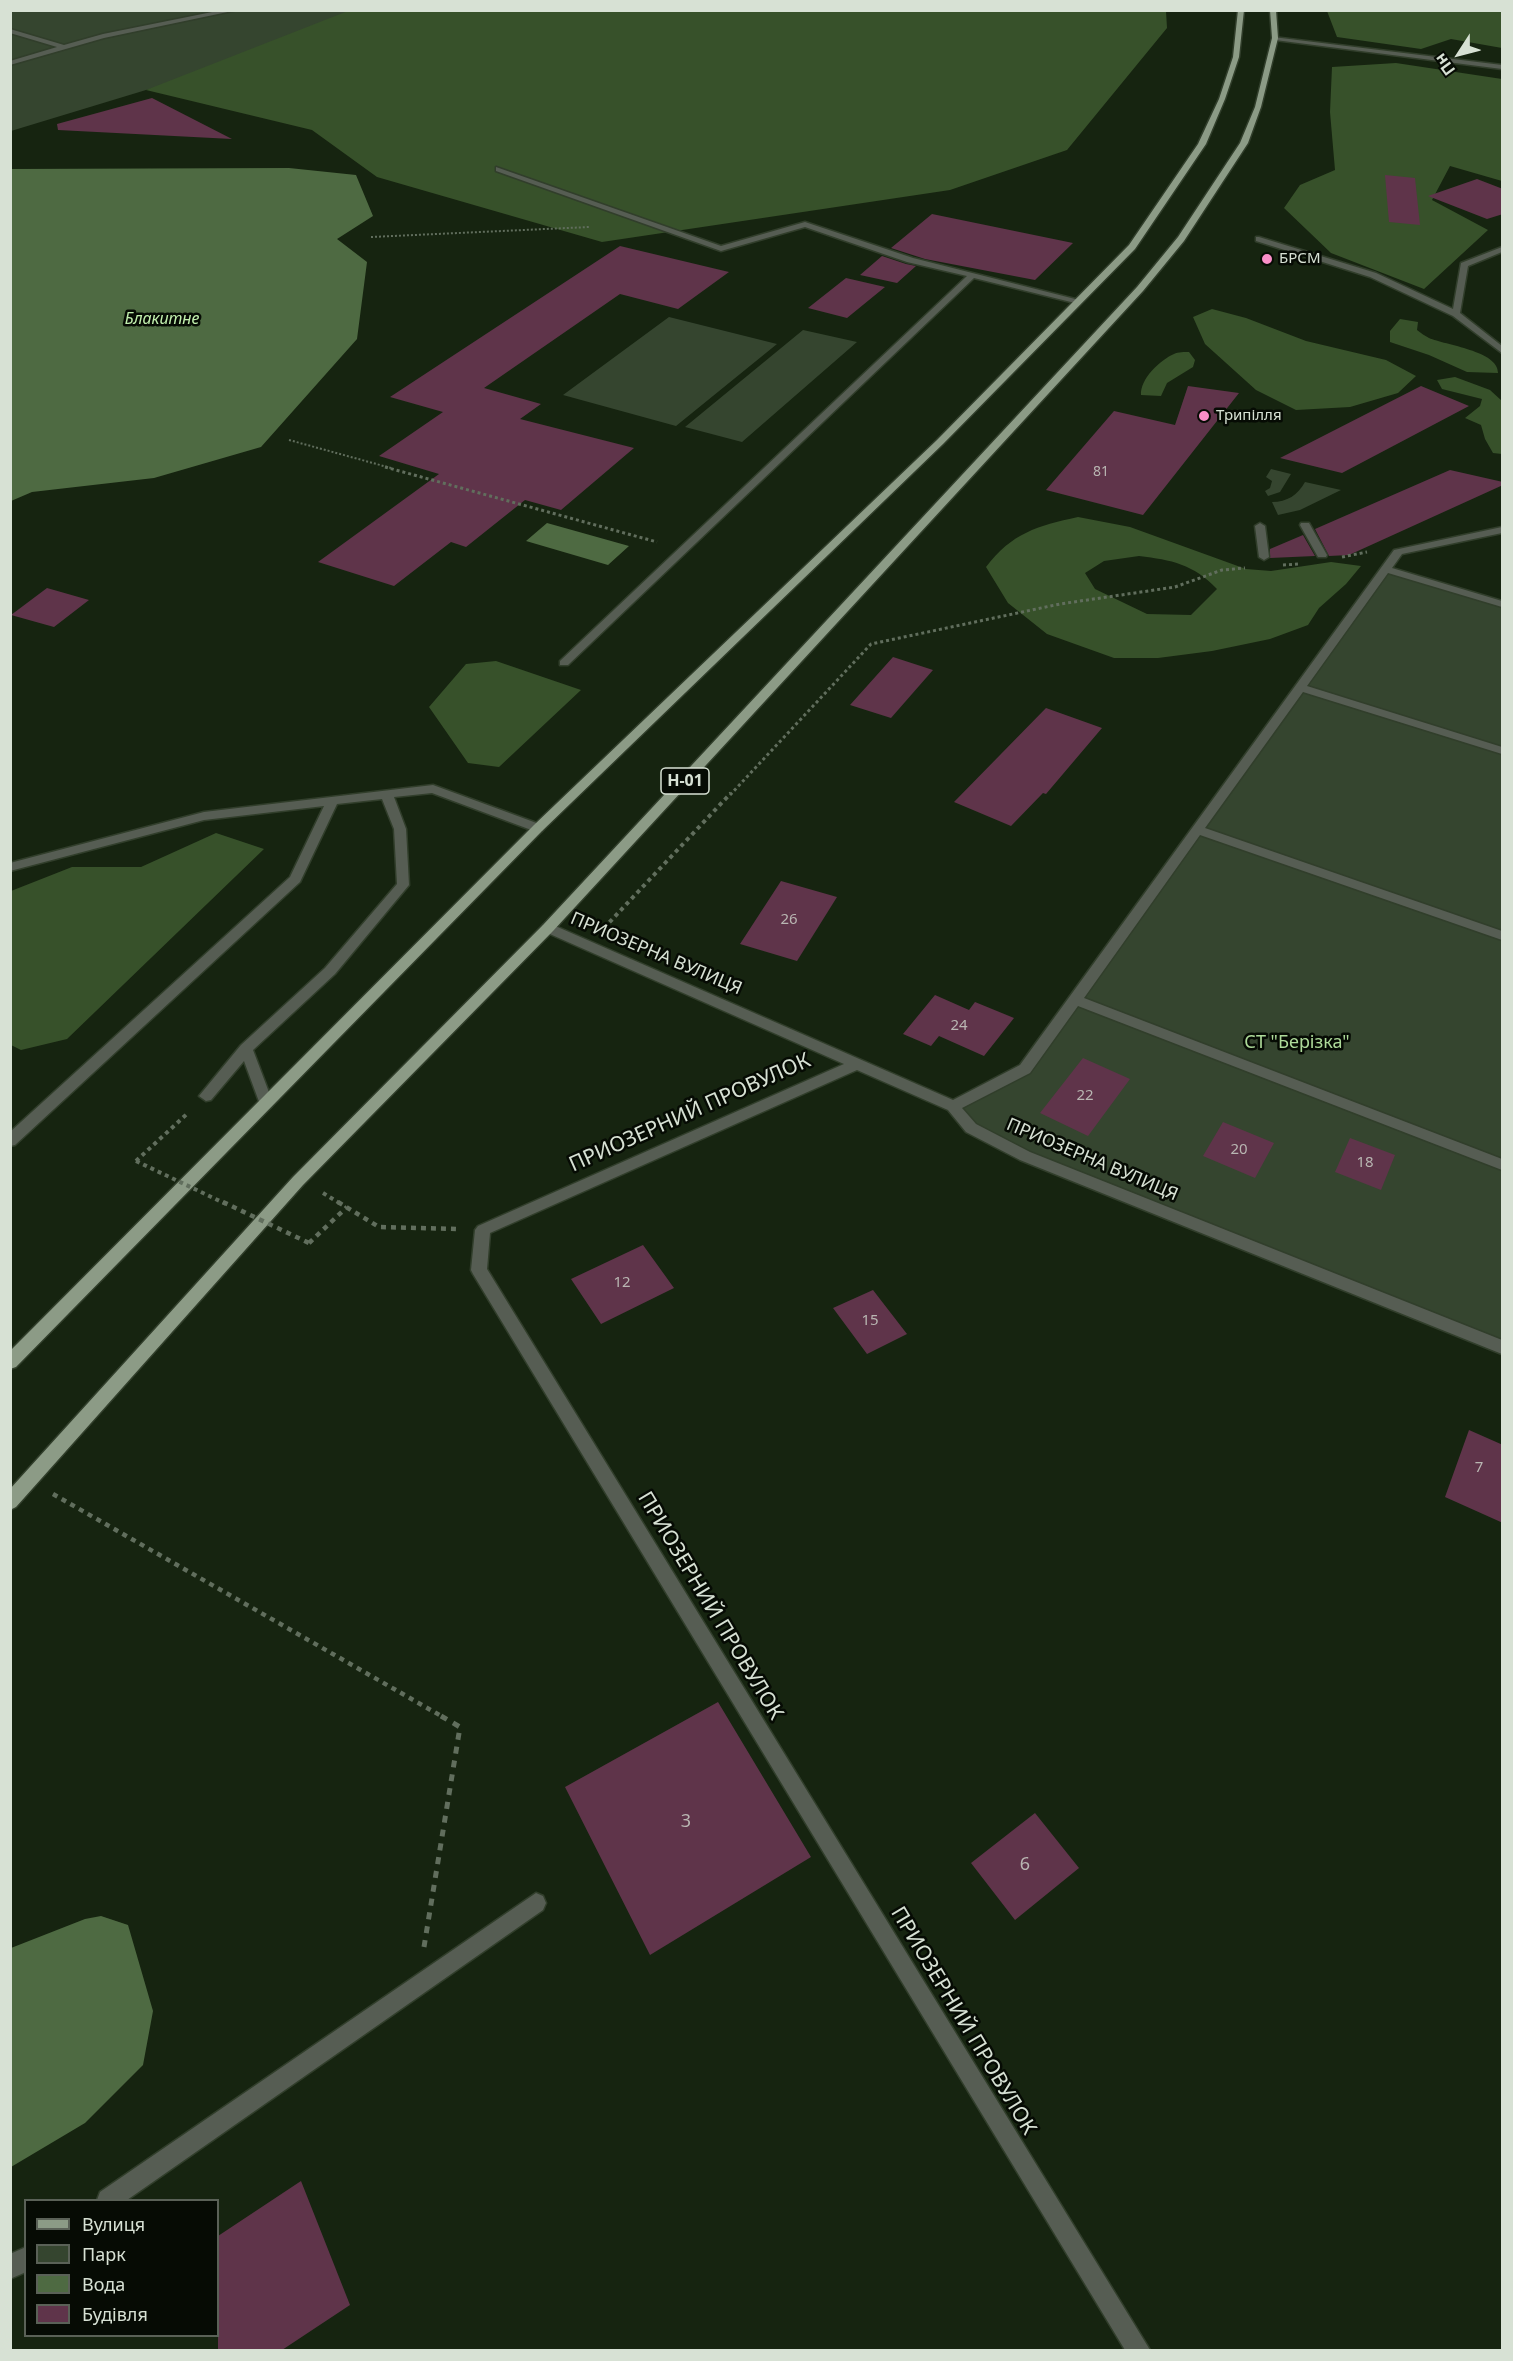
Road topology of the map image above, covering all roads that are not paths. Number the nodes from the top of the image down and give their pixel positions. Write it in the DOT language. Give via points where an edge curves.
graph roads {
  1 [pos="199,10"];
  2 [pos="234,10"];
  3 [pos="1241,10"];
  4 [pos="1273,10"];
  5 [pos="213,15"];
  6 [pos="10,31"];
  7 [pos="1275,38"];
  8 [pos="63,47"];
  9 [pos="10,63"];
  10 [pos="1503,67"];
  11 [pos="499,169"];
  12 [pos="1259,238"];
  13 [pos="1503,249"];
  14 [pos="973,275"];
  15 [pos="1079,301"];
  16 [pos="1456,314"];
  17 [pos="1503,350"];
  18 [pos="1305,525"];
  19 [pos="1260,526"];
  20 [pos="1503,530"];
  21 [pos="1322,555"];
  22 [pos="1264,556"];
  23 [pos="1386,569"];
  24 [pos="1503,604"];
  25 [pos="564,663"];
  26 [pos="1300,688"];
  27 [pos="1503,751"];
  28 [pos="387,795"];
  29 [pos="332,801"];
  30 [pos="538,828"];
  31 [pos="1198,830"];
  32 [pos="10,867"];
  33 [pos="548,928"];
  34 [pos="1503,936"];
  35 [pos="1076,1000"];
  36 [pos="246,1049"];
  37 [pos="859,1063"];
  38 [pos="206,1096"];
  39 [pos="267,1103"];
  40 [pos="953,1106"];
  41 [pos="10,1141"];
  42 [pos="1503,1165"];
  43 [pos="1503,1347"];
  44 [pos="10,1362"];
  45 [pos="10,1502"];
  46 [pos="536,1903"];
  47 [pos="109,2199"];
  48 [pos="24,2259"];
  49 [pos="10,2268"];
  50 [pos="1138,2350"];
  1 -- 5 [label="street"];
  2 -- 5 [label="street"];
  3 -- 15 [label="main road" via="1236,57 1202,144 1132,247"];
  4 -- 7 [label="main road, Н-01"];
  5 -- 8 [label="street"];
  6 -- 8 [label="street"];
  7 -- 10 [label="street"];
  7 -- 33 [label="main road, Н-01" via="1258,107 1244,143 1174,248 1004,439"];
  8 -- 9 [label="street"];
  11 -- 14 [label="street" via="721,249 805,224 910,260"];
  12 -- 16 [label="street" via="1373,275"];
  13 -- 16 [label="street" via="1464,265"];
  14 -- 15 [label="street"];
  14 -- 25 [label="street"];
  15 -- 30 [label="main road" via="940,442"];
  16 -- 17 [label="street"];
  18 -- 21 [label="street"];
  19 -- 22 [label="street"];
  20 -- 23 [label="street" via="1398,552"];
  23 -- 24 [label="street"];
  23 -- 26 [label="street"];
  26 -- 27 [label="street"];
  26 -- 31 [label="street"];
  28 -- 29 [label="street"];
  28 -- 30 [label="street" via="433,789"];
  28 -- 36 [label="street" via="400,829 403,885 330,971"];
  29 -- 32 [label="street" via="204,816"];
  29 -- 41 [label="street" via="295,879"];
  30 -- 39 [label="main road"];
  31 -- 34 [label="street"];
  31 -- 35 [label="street"];
  33 -- 37 [label="street, ПРИОЗЕРНА ВУЛИЦЯ"];
  33 -- 45 [label="main road, Н-01" via="298,1181"];
  35 -- 40 [label="street" via="1025,1069"];
  35 -- 42 [label="street"];
  36 -- 38 [label="street"];
  36 -- 39 [label="street"];
  37 -- 40 [label="street, ПРИОЗЕРНА ВУЛИЦЯ"];
  37 -- 50 [label="street, ПРИОЗЕРНИЙ ПРОВУЛОК" via="483,1230 479,1270"];
  39 -- 44 [label="main road"];
  40 -- 43 [label="street, ПРИОЗЕРНА ВУЛИЦЯ" via="971,1128 1025,1156"];
  46 -- 47 [label="street"];
  48 -- 49 [label="street"];
}
